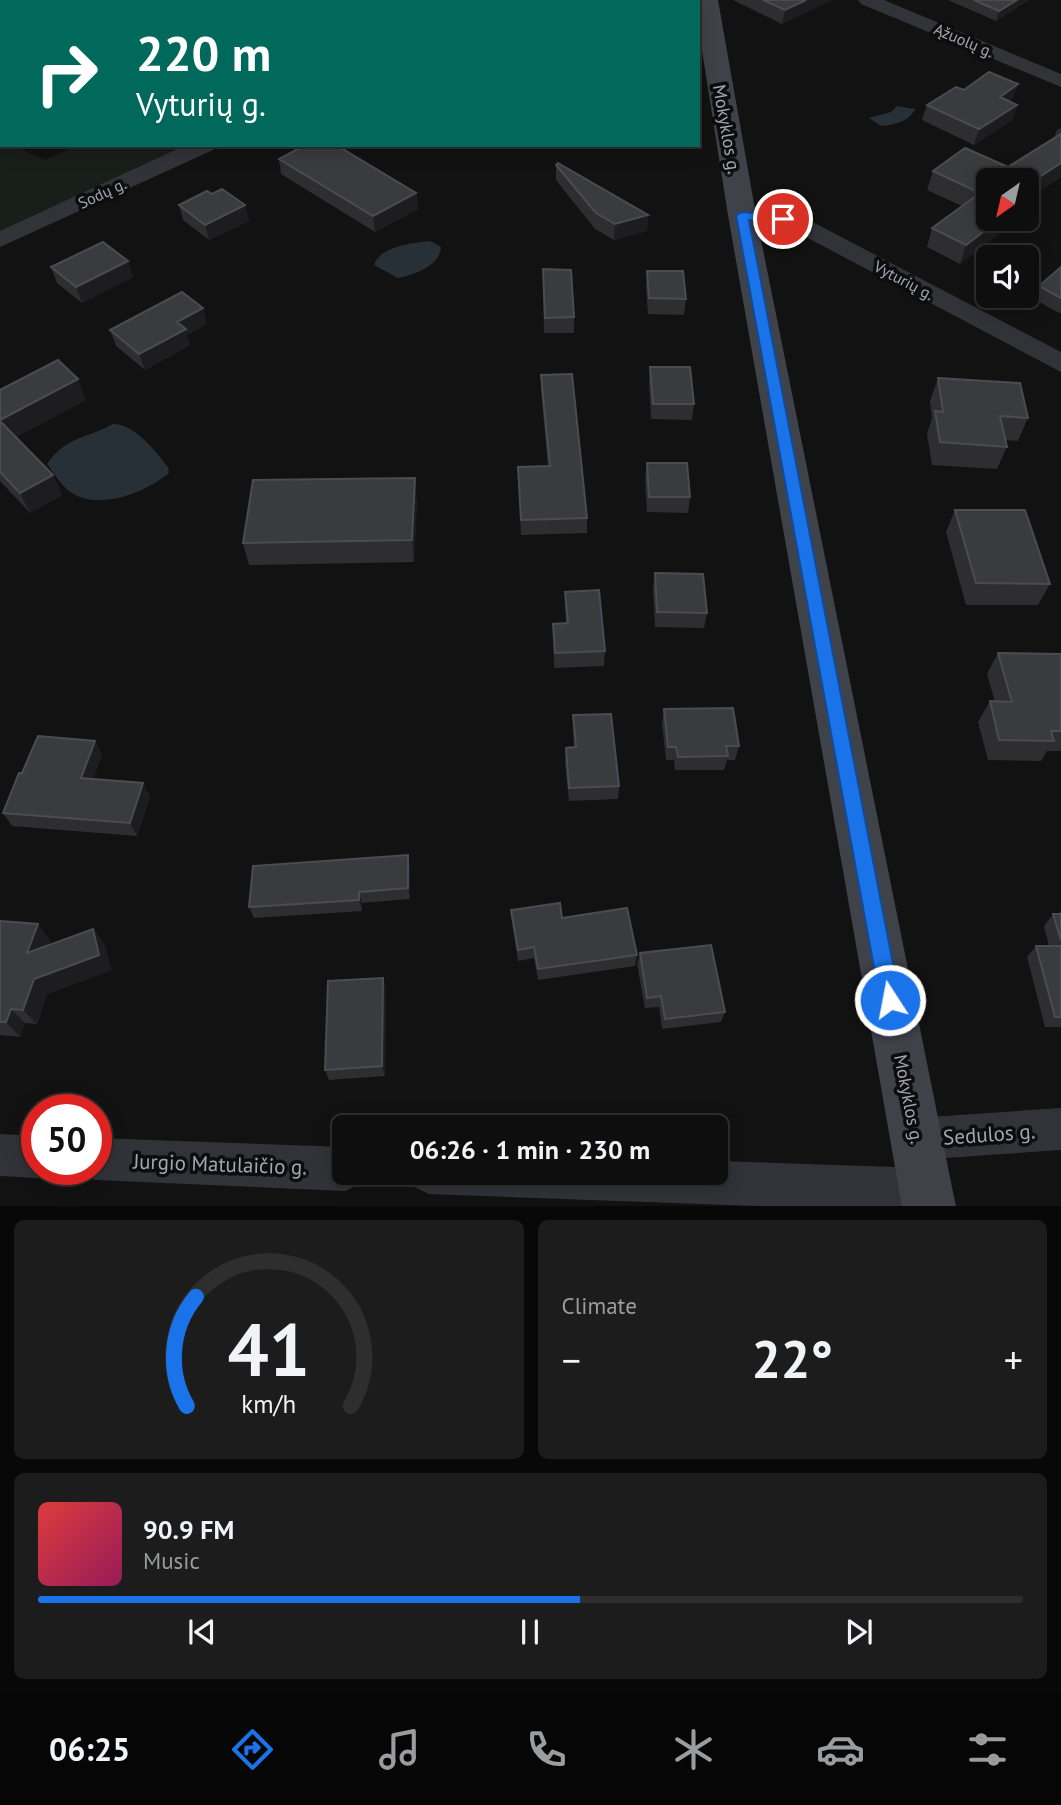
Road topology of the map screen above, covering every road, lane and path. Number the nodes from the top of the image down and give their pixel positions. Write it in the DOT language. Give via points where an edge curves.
graph roads {
  1 [pos="706,0"];
  2 [pos="868,0"];
  3 [pos="1061,80"];
  4 [pos="201,147"];
  5 [pos="742,215"];
  6 [pos="0,240"];
  7 [pos="1061,363"];
  8 [pos="1061,1129"];
  9 [pos="916,1139"];
  10 [pos="0,1155"];
  11 [pos="21,1156"];
  12 [pos="112,1160"];
  13 [pos="332,1168"];
  14 [pos="678,1185"];
  15 [pos="928,1198"];
  1 -- 5 [label="main road, Mokyklos g."];
  2 -- 3 [label="street, Ąžuolų g."];
  4 -- 6 [label="street, Sodų g."];
  5 -- 7 [label="street, Vyturių g." via="797,223"];
  5 -- 9 [label="main road, Mokyklos g."];
  8 -- 9 [label="street, Sedulos g."];
  9 -- 15 [label="main road, Mokyklos g."];
  10 -- 11 [label="street"];
  12 -- 13 [label="street, Jurgio Matulaičio g."];
  14 -- 15 [label="street"];
}
